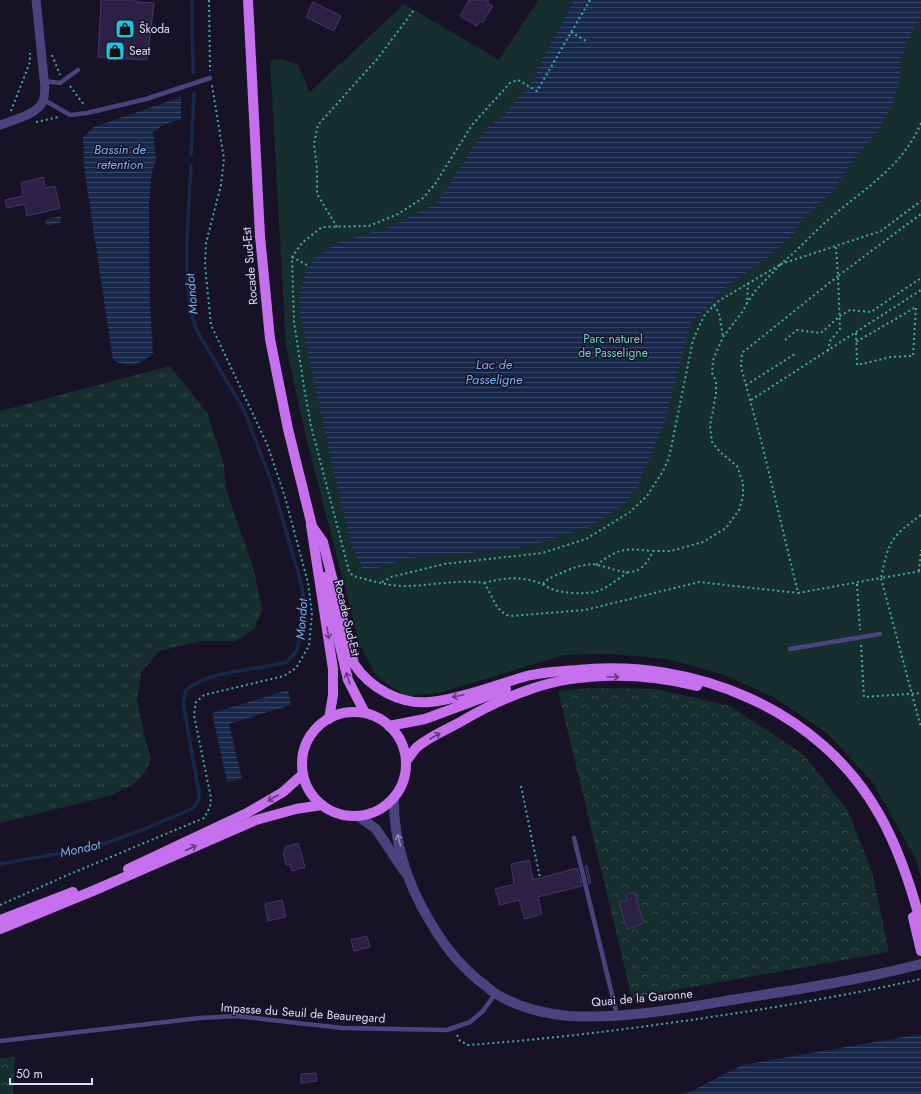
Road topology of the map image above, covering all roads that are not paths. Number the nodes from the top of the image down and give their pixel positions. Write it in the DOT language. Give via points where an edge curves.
graph roads {
  1 [pos="36,0"];
  2 [pos="248,0"];
  3 [pos="78,70"];
  4 [pos="208,79"];
  5 [pos="44,81"];
  6 [pos="44,100"];
  7 [pos="0,125"];
  8 [pos="311,525"];
  9 [pos="880,634"];
  10 [pos="790,648"];
  11 [pos="578,669"];
  12 [pos="364,713"];
  13 [pos="329,719"];
  14 [pos="389,726"];
  15 [pos="406,761"];
  16 [pos="303,774"];
  17 [pos="394,798"];
  18 [pos="322,805"];
  19 [pos="358,816"];
  20 [pos="574,838"];
  21 [pos="409,878"];
  22 [pos="0,920"];
  23 [pos="919,924"];
  24 [pos="0,929"];
  25 [pos="921,952"];
  26 [pos="917,965"];
  27 [pos="495,994"];
  28 [pos="617,1016"];
  29 [pos="0,1041"];
  1 -- 5 [label="street"];
  2 -- 8 [label="main road, Rocade Sud-Est" via="260,236 270,339"];
  3 -- 5 [label="lane" via="60,83"];
  4 -- 6 [label="lane" via="146,99 70,115"];
  5 -- 6 [label="street"];
  6 -- 7 [label="street" via="31,113"];
  11 -- 8 [label="main road, one-way" via="529,675 471,693 430,702 392,696 363,677 354,664 323,542"];
  12 -- 8 [label="main road, Rocade Sud-Est, one-way" via="345,669"];
  8 -- 13 [label="main road, Rocade Sud-Est, one-way" via="333,669 333,695"];
  9 -- 10 [label="lane"];
  11 -- 14 [label="main road" via="529,681 425,719"];
  11 -- 23 [label="main road" via="617,667 652,670 714,683 740,693 791,721 837,759 879,814 904,867"];
  12 -- 13 [label="main road" via="346,713"];
  12 -- 14 [label="main road" via="378,718"];
  13 -- 16 [label="main road" via="316,729 307,742"];
  14 -- 15 [label="main road" via="401,742"];
  15 -- 17 [label="main road" via="403,781"];
  15 -- 23 [label="main road, one-way" via="417,747 487,707 532,688 574,679 610,676 668,681 732,696 779,721 812,744 844,776 870,810 882,832"];
  16 -- 18 [label="main road" via="313,796"];
  16 -- 22 [label="main road, one-way" via="283,792 247,813 120,872"];
  17 -- 19 [label="main road" via="372,814"];
  21 -- 17 [label="street, Quai de la Garonne, one-way" via="394,824"];
  18 -- 19 [label="main road" via="339,814"];
  24 -- 18 [label="main road, one-way" via="256,820"];
  19 -- 21 [label="street, Quai de la Garonne" via="376,829"];
  20 -- 28 [label="lane"];
  21 -- 27 [label="street, Quai de la Garonne" via="422,908 443,944 461,966"];
  23 -- 25 [label="main road"];
  26 -- 28 [label="street, Quai de la Garonne" via="847,981"];
  27 -- 28 [label="street, Quai de la Garonne" via="544,1012 568,1016"];
  27 -- 29 [label="lane, Impasse du Seuil de Beauregard" via="483,1011 470,1022 447,1030 342,1028 236,1016"];
}
